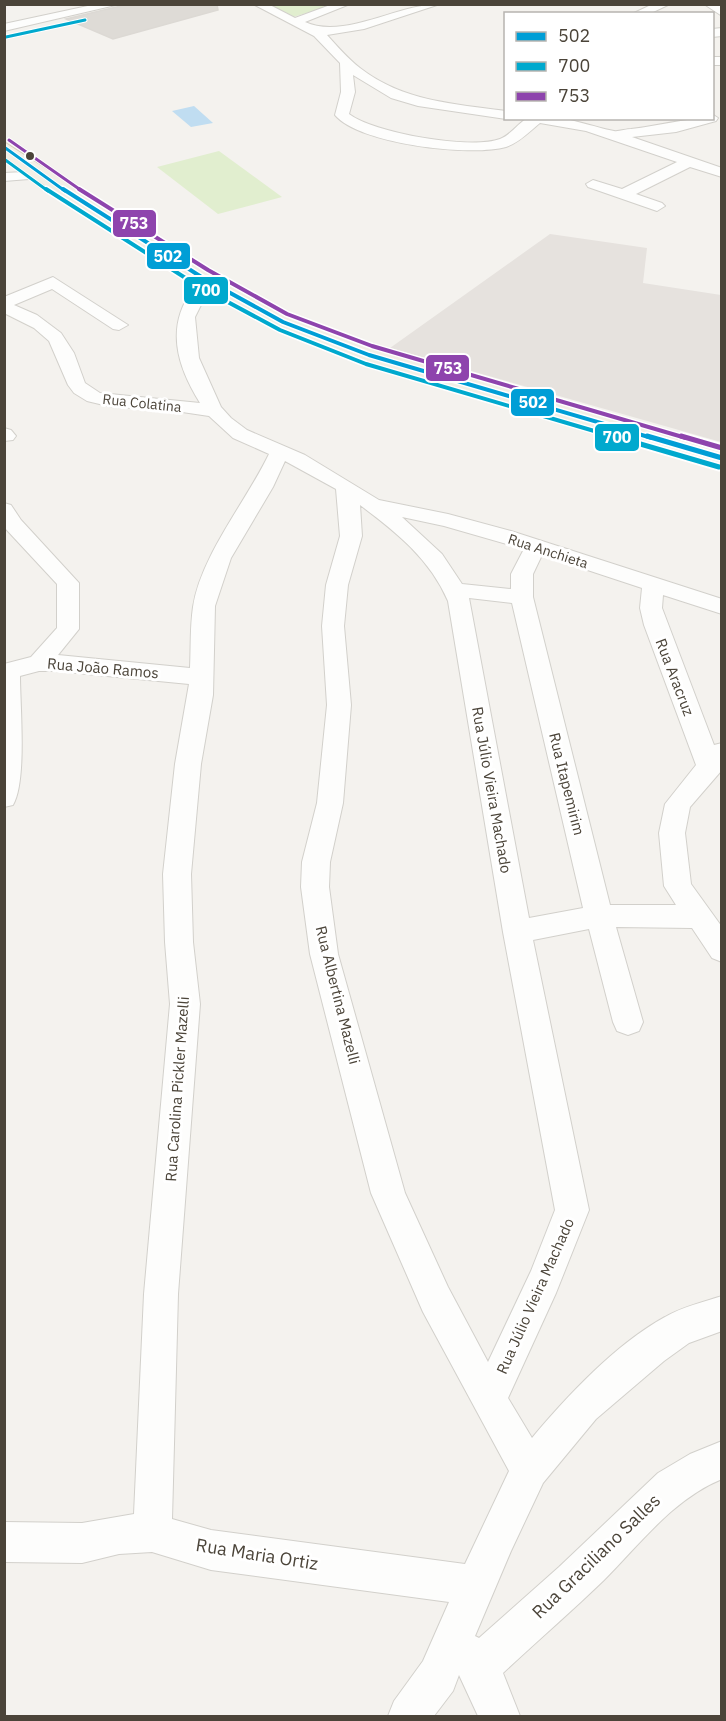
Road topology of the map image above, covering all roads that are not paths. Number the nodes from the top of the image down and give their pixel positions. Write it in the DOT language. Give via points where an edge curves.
graph roads {
  1 [pos="65,4"];
  2 [pos="115,4"];
  3 [pos="258,4"];
  4 [pos="345,4"];
  5 [pos="401,4"];
  6 [pos="435,4"];
  7 [pos="665,4"];
  8 [pos="709,4"];
  9 [pos="418,8"];
  10 [pos="83,11"];
  11 [pos="643,12"];
  12 [pos="722,13"];
  13 [pos="294,22"];
  14 [pos="4,28"];
  15 [pos="318,33"];
  16 [pos="346,63"];
  17 [pos="504,115"];
  18 [pos="534,120"];
  19 [pos="546,120"];
  20 [pos="564,120"];
  21 [pos="705,120"];
  22 [pos="558,121"];
  23 [pos="612,134"];
  24 [pos="688,162"];
  25 [pos="11,165"];
  26 [pos="722,173"];
  27 [pos="593,184"];
  28 [pos="624,194"];
  29 [pos="657,206"];
  30 [pos="200,293"];
  31 [pos="4,305"];
  32 [pos="119,325"];
  33 [pos="216,411"];
  34 [pos="280,451"];
  35 [pos="722,458"];
  36 [pos="722,470"];
  37 [pos="346,487"];
  38 [pos="373,504"];
  39 [pos="4,509"];
  40 [pos="536,546"];
  41 [pos="653,585"];
  42 [pos="456,590"];
  43 [pos="522,597"];
  44 [pos="722,608"];
  45 [pos="39,663"];
  46 [pos="6,671"];
  47 [pos="202,677"];
  48 [pos="716,760"];
  49 [pos="4,798"];
  50 [pos="599,916"];
  51 [pos="697,917"];
  52 [pos="517,932"];
  53 [pos="722,950"];
  54 [pos="628,1022"];
  55 [pos="722,1313"];
  56 [pos="489,1400"];
  57 [pos="722,1460"];
  58 [pos="530,1470"];
  59 [pos="152,1532"];
  60 [pos="4,1542"];
  61 [pos="476,1586"];
  62 [pos="483,1688"];
  63 [pos="409,1716"];
  1 -- 10 [label="street"];
  2 -- 10 [label="street"];
  3 -- 13 [label="street"];
  4 -- 13 [label="street"];
  5 -- 9 [label="street"];
  6 -- 9 [label="street"];
  7 -- 11 [label="street"];
  8 -- 12 [label="street"];
  9 -- 15 [label="street" via="368,24"];
  10 -- 14 [label="street"];
  13 -- 15 [label="street"];
  15 -- 16 [label="street"];
  16 -- 17 [label="street" via="370,82 406,99"];
  16 -- 18 [label="street" via="348,92 342,110 345,118 366,130 486,145 503,142"];
  19 -- 22 [label="street"];
  20 -- 22 [label="street"];
  21 -- 23 [label="street" via="675,128"];
  22 -- 23 [label="street"];
  23 -- 24 [label="street"];
  24 -- 26 [label="street"];
  24 -- 28 [label="street"];
  25 -- 30 [label="main road"];
  25 -- 35 [label="main road" via="230,294 303,330 369,355"];
  27 -- 28 [label="street"];
  28 -- 29 [label="street"];
  30 -- 33 [label="street, Rua Júlio Vieira Machado" via="186,315 186,335 194,371"];
  30 -- 36 [label="main road" via="267,330 365,368"];
  31 -- 32 [label="street" via="53,282"];
  31 -- 33 [label="street, Rua Colatina" via="55,336 64,349 74,380 88,395 111,401"];
  33 -- 34 [label="street, Rua Júlio Vieira Machado" via="236,430"];
  34 -- 37 [label="street, Rua Júlio Vieira Machado"];
  34 -- 47 [label="street, Rua Carolina Pickler Mazelli" via="215,572 204,606"];
  37 -- 38 [label="street, Rua Júlio Vieira Machado"];
  37 -- 56 [label="street, Rua Albertina Mazelli" via="351,536 333,611 339,705 330,803 316,862 320,932 388,1193 412,1252"];
  38 -- 40 [label="street, Rua Anchieta" via="448,520"];
  38 -- 42 [label="street, Rua Júlio Vieira Machado" via="424,549"];
  39 -- 45 [label="street" via="12,523 68,583 68,629"];
  40 -- 41 [label="street, Rua Anchieta"];
  40 -- 43 [label="street, Rua Itapemirim" via="522,574"];
  41 -- 44 [label="street, Rua Anchieta"];
  41 -- 48 [label="street, Rua Aracruz" via="651,608 655,625"];
  42 -- 43 [label="street"];
  42 -- 52 [label="street, Rua Júlio Vieira Machado"];
  43 -- 50 [label="street, Rua Itapemirim"];
  45 -- 46 [label="street, Rua João Ramos"];
  45 -- 47 [label="street, Rua João Ramos"];
  46 -- 49 [label="street"];
  47 -- 59 [label="street, Rua Carolina Pickler Mazelli" via="177,874 178,942 185,1004 161,1294"];
  48 -- 51 [label="street" via="678,804 672,833 678,886"];
  50 -- 51 [label="street"];
  50 -- 52 [label="street"];
  50 -- 54 [label="street, Rua Itapemirim"];
  51 -- 53 [label="street"];
  52 -- 56 [label="street, Rua Júlio Vieira Machado" via="572,1210"];
  55 -- 58 [label="street" via="678,1329 651,1348 583,1406"];
  56 -- 58 [label="street, Rua Albertina Mazelli"];
  57 -- 62 [label="street, Rua Graciliano Salles" via="671,1484 604,1552"];
  58 -- 61 [label="street"];
  59 -- 60 [label="street, Rua Maria Ortiz" via="119,1534 82,1543"];
  59 -- 61 [label="street, Rua Maria Ortiz" via="212,1550"];
  61 -- 62 [label="street"];
  62 -- 63 [label="street" via="438,1676"];
}
